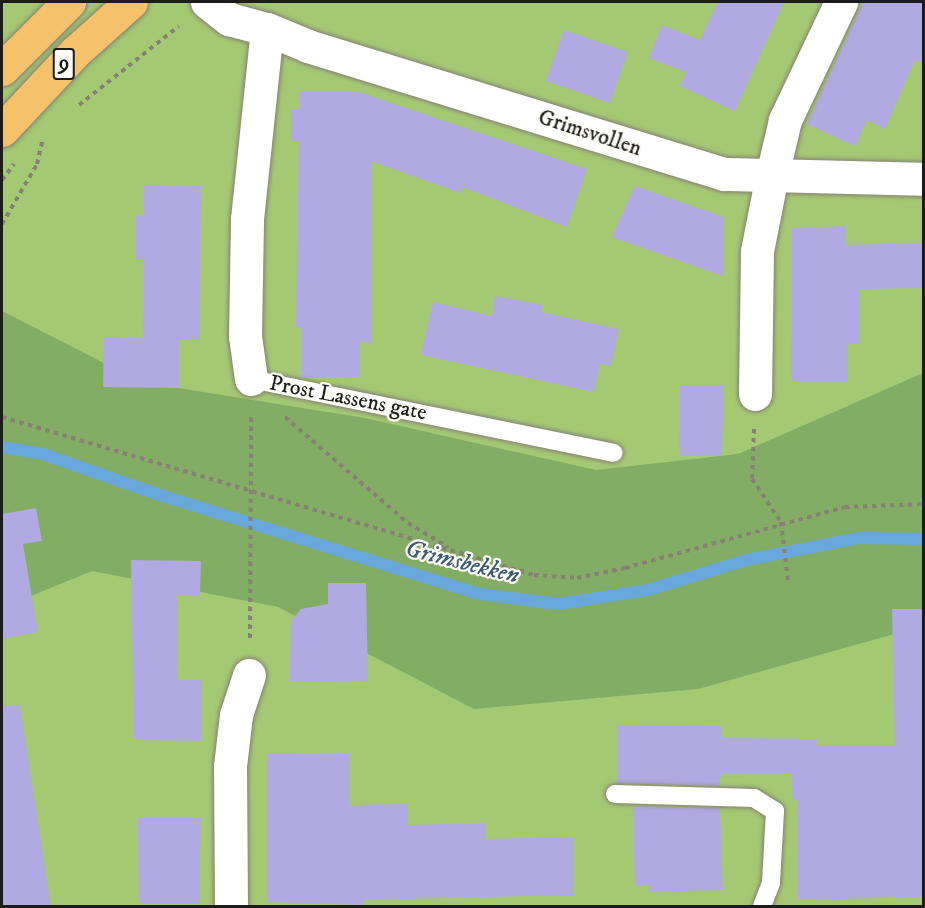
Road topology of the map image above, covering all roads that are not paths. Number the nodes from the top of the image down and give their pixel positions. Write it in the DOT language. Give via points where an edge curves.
graph roads {
  1 [pos="69,2"];
  2 [pos="131,2"];
  3 [pos="841,2"];
  4 [pos="196,11"];
  5 [pos="260,15"];
  6 [pos="2,69"];
  7 [pos="11,143"];
  8 [pos="772,175"];
  9 [pos="924,179"];
  10 [pos="250,379"];
  11 [pos="755,394"];
  12 [pos="614,453"];
  13 [pos="249,675"];
  14 [pos="615,794"];
  15 [pos="231,906"];
  16 [pos="762,906"];
  1 -- 6 [label="highway, 9"];
  2 -- 7 [label="highway, 9" via="75,52"];
  3 -- 8 [label="street" via="785,120"];
  4 -- 5 [label="street, Grimsvollen" via="229,19"];
  5 -- 8 [label="street, Grimsvollen" via="308,46 425,79 668,159 724,174"];
  5 -- 10 [label="street, Prost Lassens gate" via="247,219 245,336"];
  8 -- 9 [label="street, Grimsvollen"];
  8 -- 11 [label="street" via="757,251"];
  10 -- 12 [label="lane, Prost Lassens gate"];
  13 -- 15 [label="street" via="236,715 230,766"];
  14 -- 16 [label="lane" via="754,798 775,811 771,883"];
}
